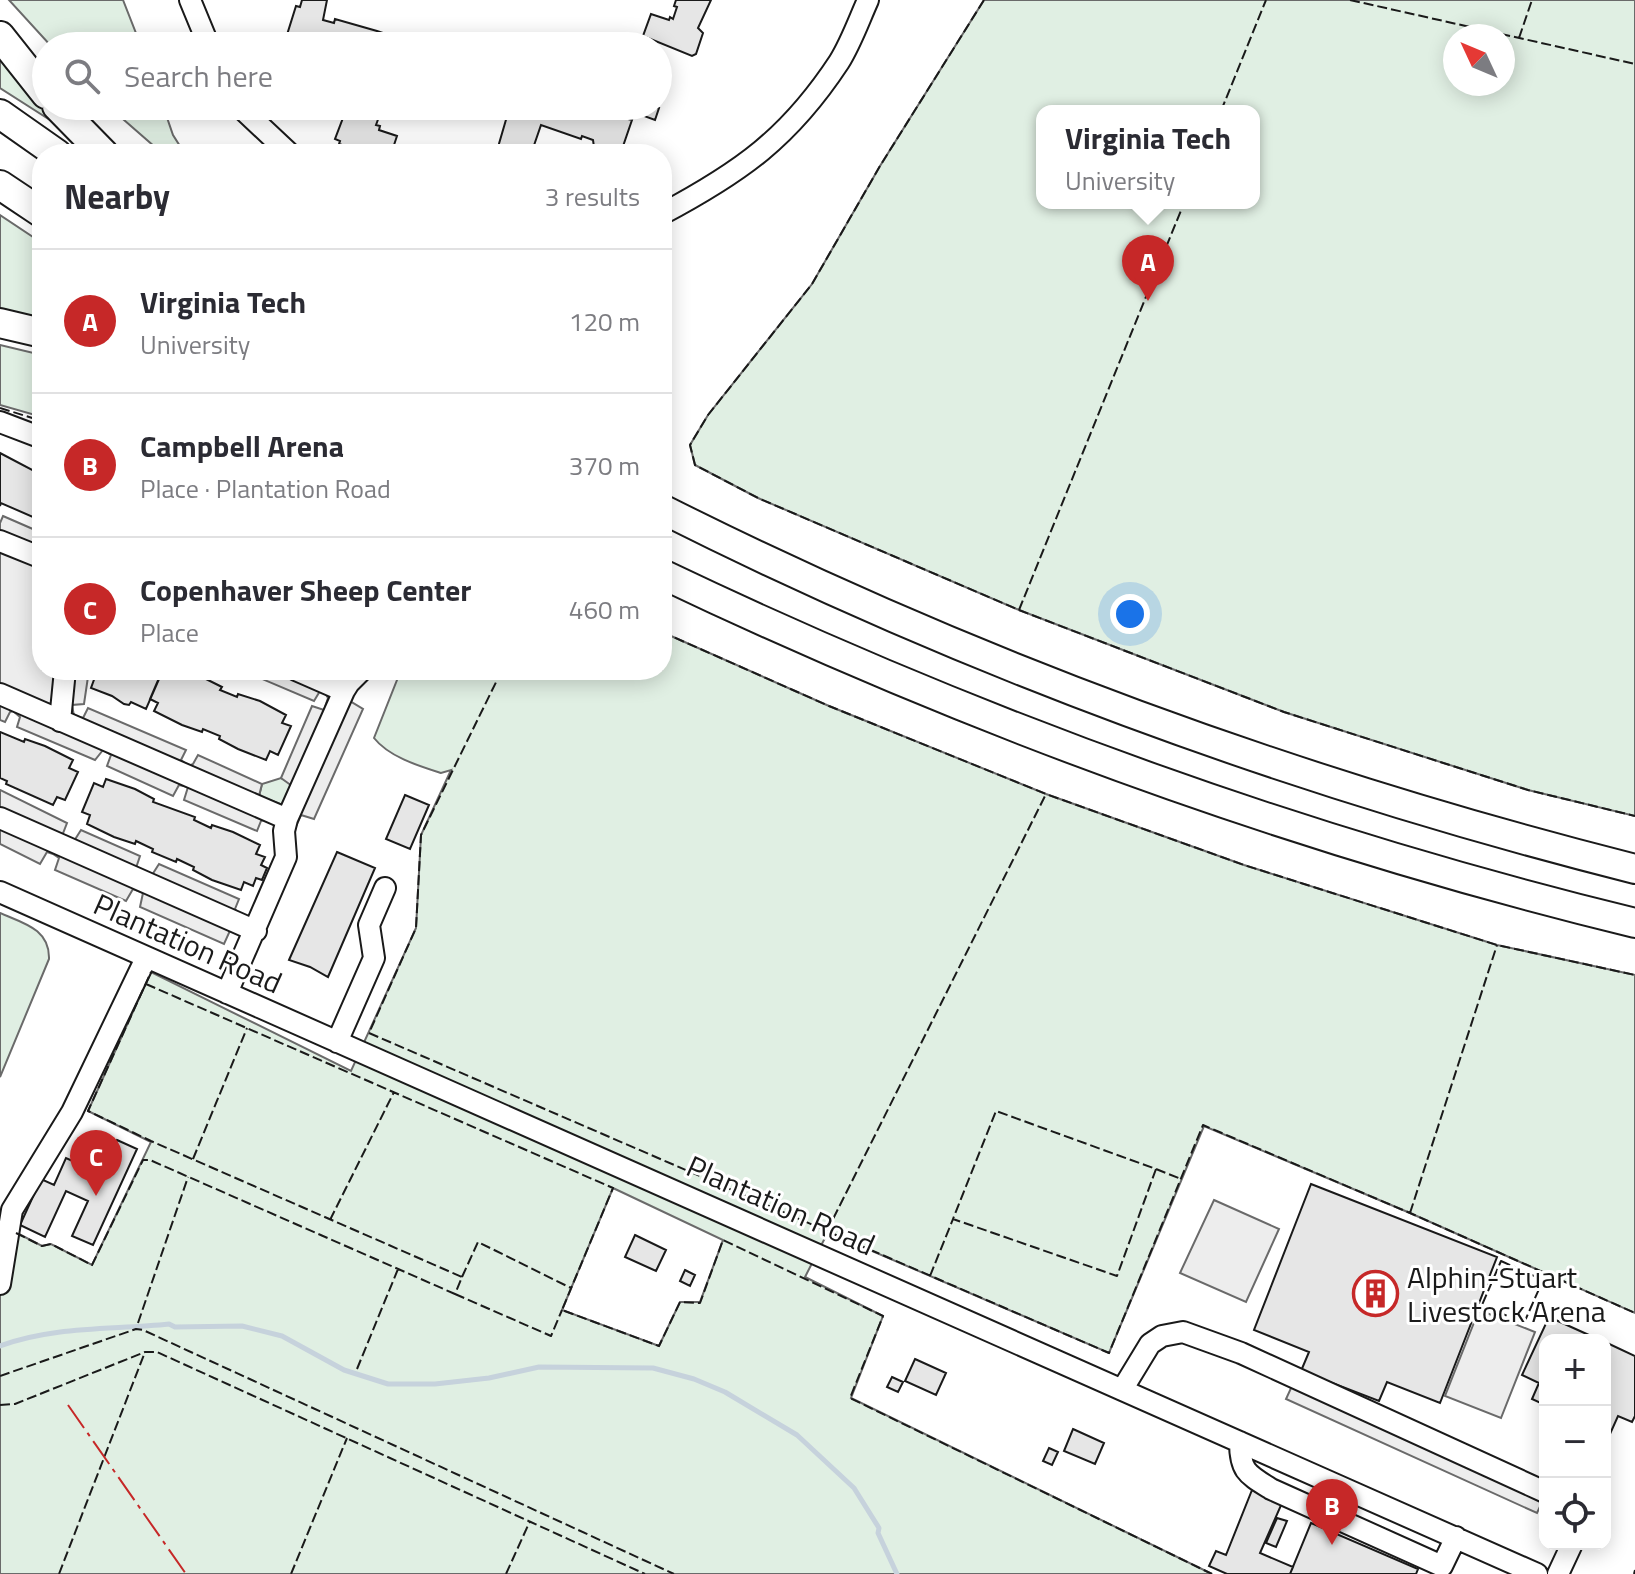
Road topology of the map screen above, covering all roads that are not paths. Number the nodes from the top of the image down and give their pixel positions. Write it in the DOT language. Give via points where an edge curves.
graph roads {
  1 [pos="190,0"];
  2 [pos="868,0"];
  3 [pos="203,32"];
  4 [pos="0,36"];
  5 [pos="32,76"];
  6 [pos="0,114"];
  7 [pos="71,120"];
  8 [pos="254,120"];
  9 [pos="43,144"];
  10 [pos="94,144"];
  11 [pos="279,144"];
  12 [pos="0,185"];
  13 [pos="32,206"];
  14 [pos="672,209"];
  15 [pos="0,323"];
  16 [pos="32,331"];
  17 [pos="0,422"];
  18 [pos="32,434"];
  19 [pos="672,514"];
  20 [pos="0,541"];
  21 [pos="32,554"];
  22 [pos="672,579"];
  23 [pos="64,680"];
  24 [pos="319,680"];
  25 [pos="352,680"];
  26 [pos="344,691"];
  27 [pos="0,694"];
  28 [pos="60,721"];
  29 [pos="0,818"];
  30 [pos="287,819"];
  31 [pos="1635,869"];
  32 [pos="385,888"];
  33 [pos="0,892"];
  34 [pos="1635,923"];
  35 [pos="256,931"];
  36 [pos="146,958"];
  37 [pos="227,993"];
  38 [pos="337,1042"];
  39 [pos="0,1284"];
  40 [pos="1122,1390"];
  41 [pos="1240,1442"];
  42 [pos="1539,1489"];
  43 [pos="1456,1537"];
  44 [pos="1569,1550"];
  45 [pos="1537,1574"];
  46 [pos="1558,1574"];
  1 -- 3 [label="street"];
  2 -- 14 [label="street" via="841,60 792,125 714,186"];
  4 -- 5 [label="highway"];
  6 -- 9 [label="highway"];
  7 -- 10 [label="highway"];
  8 -- 11 [label="street"];
  12 -- 13 [label="highway"];
  15 -- 16 [label="highway"];
  17 -- 18 [label="street"];
  19 -- 31 [label="highway" via="859,602 1165,725 1368,793"];
  20 -- 21 [label="street"];
  22 -- 34 [label="highway" via="877,671 1174,787 1400,860"];
  23 -- 28 [label="street"];
  24 -- 26 [label="street"];
  25 -- 26 [label="street"];
  26 -- 30 [label="street"];
  27 -- 28 [label="street"];
  28 -- 30 [label="street"];
  29 -- 35 [label="street"];
  30 -- 35 [label="street" via="286,857"];
  32 -- 38 [label="street" via="369,925 374,958"];
  33 -- 36 [label="street, Plantation Road"];
  35 -- 37 [label="street"];
  36 -- 37 [label="street, Plantation Road"];
  36 -- 39 [label="street" via="72,1112 12,1210"];
  37 -- 38 [label="street, Plantation Road"];
  38 -- 40 [label="street, Plantation Road"];
  40 -- 41 [label="street, Plantation Road"];
  40 -- 42 [label="street" via="1150,1344 1183,1332 1241,1353"];
  41 -- 43 [label="street, Plantation Road"];
  41 -- 43 [label="street" via="1243,1468 1251,1477 1442,1566"];
  43 -- 45 [label="street, Plantation Road"];
  44 -- 46 [label="street"];
}
